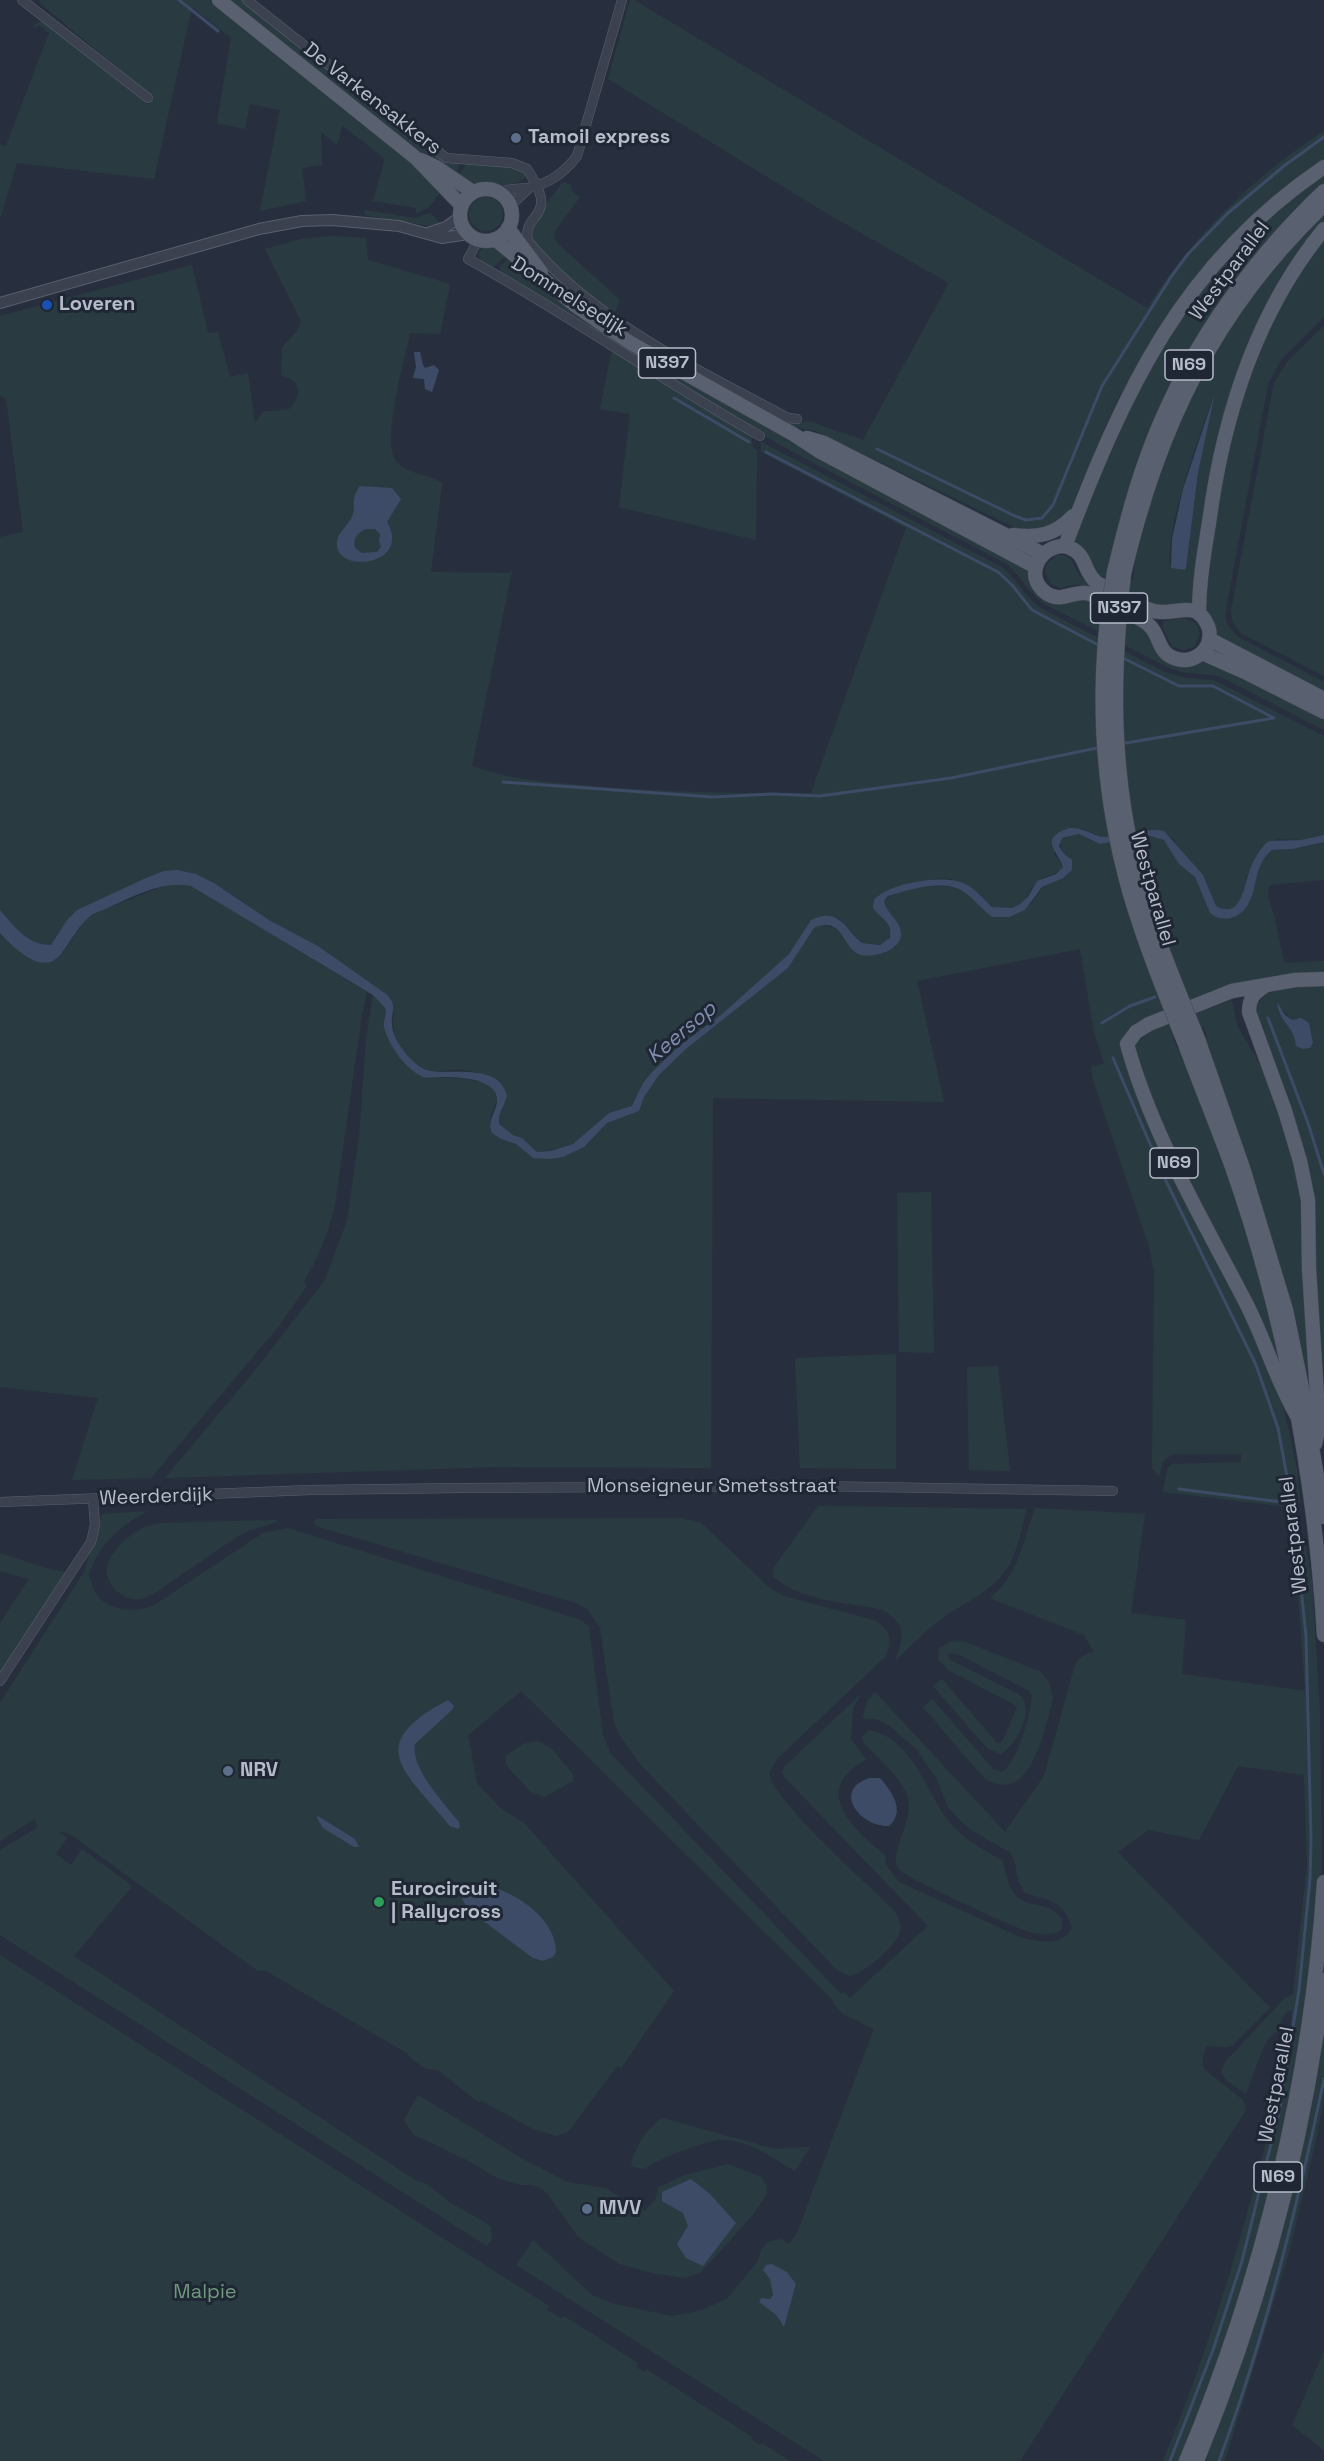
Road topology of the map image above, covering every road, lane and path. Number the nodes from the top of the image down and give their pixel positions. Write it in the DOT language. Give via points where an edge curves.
graph roads {
  1 [pos="22,0"];
  2 [pos="219,0"];
  3 [pos="247,0"];
  4 [pos="622,0"];
  5 [pos="148,99"];
  6 [pos="416,158"];
  7 [pos="1324,167"];
  8 [pos="532,186"];
  9 [pos="1324,191"];
  10 [pos="473,192"];
  11 [pos="500,192"];
  12 [pos="1324,205"];
  13 [pos="510,206"];
  14 [pos="460,211"];
  15 [pos="508,228"];
  16 [pos="1324,229"];
  17 [pos="428,233"];
  18 [pos="473,237"];
  19 [pos="495,239"];
  20 [pos="547,281"];
  21 [pos="0,303"];
  22 [pos="797,419"];
  23 [pos="793,434"];
  24 [pos="760,436"];
  25 [pos="1077,513"];
  26 [pos="1008,535"];
  27 [pos="1065,546"];
  28 [pos="1043,554"];
  29 [pos="1036,567"];
  30 [pos="1119,573"];
  31 [pos="1199,614"];
  32 [pos="1209,639"];
  33 [pos="1202,653"];
  34 [pos="1324,699"];
  35 [pos="1324,712"];
  36 [pos="1324,979"];
  37 [pos="1265,986"];
  38 [pos="1191,1041"];
  39 [pos="1296,1416"];
  40 [pos="1313,1453"];
  41 [pos="311,1490"];
  42 [pos="1113,1491"];
  43 [pos="93,1498"];
  44 [pos="0,1502"];
  45 [pos="1318,1517"];
  46 [pos="1324,1635"];
  47 [pos="0,1681"];
  48 [pos="1324,1882"];
  49 [pos="1324,1980"];
  50 [pos="1186,2461"];
  51 [pos="1197,2461"];
  1 -- 5 [label="street"];
  2 -- 6 [label="main road"];
  3 -- 8 [label="street, De Varkensakkers" via="446,158 522,166 529,171"];
  4 -- 8 [label="street" via="579,152 562,173"];
  6 -- 10 [label="main road"];
  6 -- 14 [label="main road"];
  7 -- 25 [label="main road, N69" via="1270,208 1224,251 1194,288 1167,326 1125,401"];
  8 -- 11 [label="street"];
  8 -- 13 [label="street"];
  8 -- 22 [label="street, Dommelsedijk" via="541,198 541,207 528,226 528,241 572,288 608,315 706,374"];
  9 -- 30 [label="main road, Westparallel / N69" via="1244,280 1183,375 1145,462 1129,512"];
  10 -- 11 [label="main road" via="486,188"];
  10 -- 14 [label="main road"];
  11 -- 13 [label="main road"];
  12 -- 30 [label="main road, Westparallel / N69" via="1252,285 1203,360 1153,469"];
  13 -- 15 [label="main road"];
  14 -- 17 [label="street" via="446,226"];
  14 -- 18 [label="main road"];
  15 -- 19 [label="main road"];
  15 -- 20 [label="main road, Dommelsedijk / N397"];
  16 -- 31 [label="main road, N69" via="1293,273 1265,324 1233,399 1212,496 1199,586"];
  17 -- 18 [label="street"];
  17 -- 21 [label="street" via="366,221 282,224"];
  18 -- 19 [label="main road"];
  18 -- 24 [label="street, Dommelsedijk" via="468,259 562,312 688,396"];
  19 -- 20 [label="main road, Dommelsedijk / N397"];
  20 -- 23 [label="main road, Dommelsedijk / N397" via="631,343"];
  23 -- 26 [label="main road, Dommelsedijk / N397" via="824,443"];
  23 -- 29 [label="main road, Dommelsedijk / N397"];
  25 -- 26 [label="main road, N69" via="1064,526 1043,537"];
  25 -- 27 [label="main road, N69"];
  26 -- 28 [label="main road, Dommelsedijk / N397"];
  27 -- 28 [label="main road"];
  27 -- 31 [label="main road, N397" via="1079,553 1094,580 1138,604 1159,612 1184,608"];
  28 -- 29 [label="main road"];
  29 -- 33 [label="main road, N397" via="1037,582 1045,592 1058,598 1086,593 1136,617 1153,627 1163,650 1173,658 1188,660"];
  30 -- 38 [label="main road, Westparallel / N69, bridge" via="1115,724 1122,796 1148,911"];
  31 -- 32 [label="main road" via="1209,627"];
  32 -- 33 [label="main road"];
  32 -- 34 [label="main road"];
  33 -- 35 [label="main road"];
  36 -- 37 [label="main road, N69"];
  37 -- 39 [label="main road, N69" via="1232,991 1149,1024 1127,1044 1173,1159 1254,1320"];
  37 -- 40 [label="main road, N69" via="1249,1002 1249,1012 1285,1111 1308,1200 1319,1426"];
  38 -- 39 [label="main road, Westparallel / N69" via="1261,1260"];
  38 -- 40 [label="main road, Westparallel / N69" via="1271,1258 1296,1358"];
  39 -- 45 [label="main road, Westparallel / N69"];
  40 -- 45 [label="main road, Westparallel / N69"];
  41 -- 42 [label="street, Monseigneur Smetsstraat" via="813,1486"];
  41 -- 43 [label="street, Weerderdijk"];
  43 -- 44 [label="street, Weerderdijk"];
  43 -- 47 [label="street" via="95,1525 91,1542"];
  45 -- 46 [label="main road, Westparallel / N69"];
  48 -- 50 [label="main road, Westparallel / N69" via="1310,2017 1274,2194 1240,2314"];
  49 -- 51 [label="main road, Westparallel / N69" via="1303,2110 1272,2244 1229,2380"];
}
